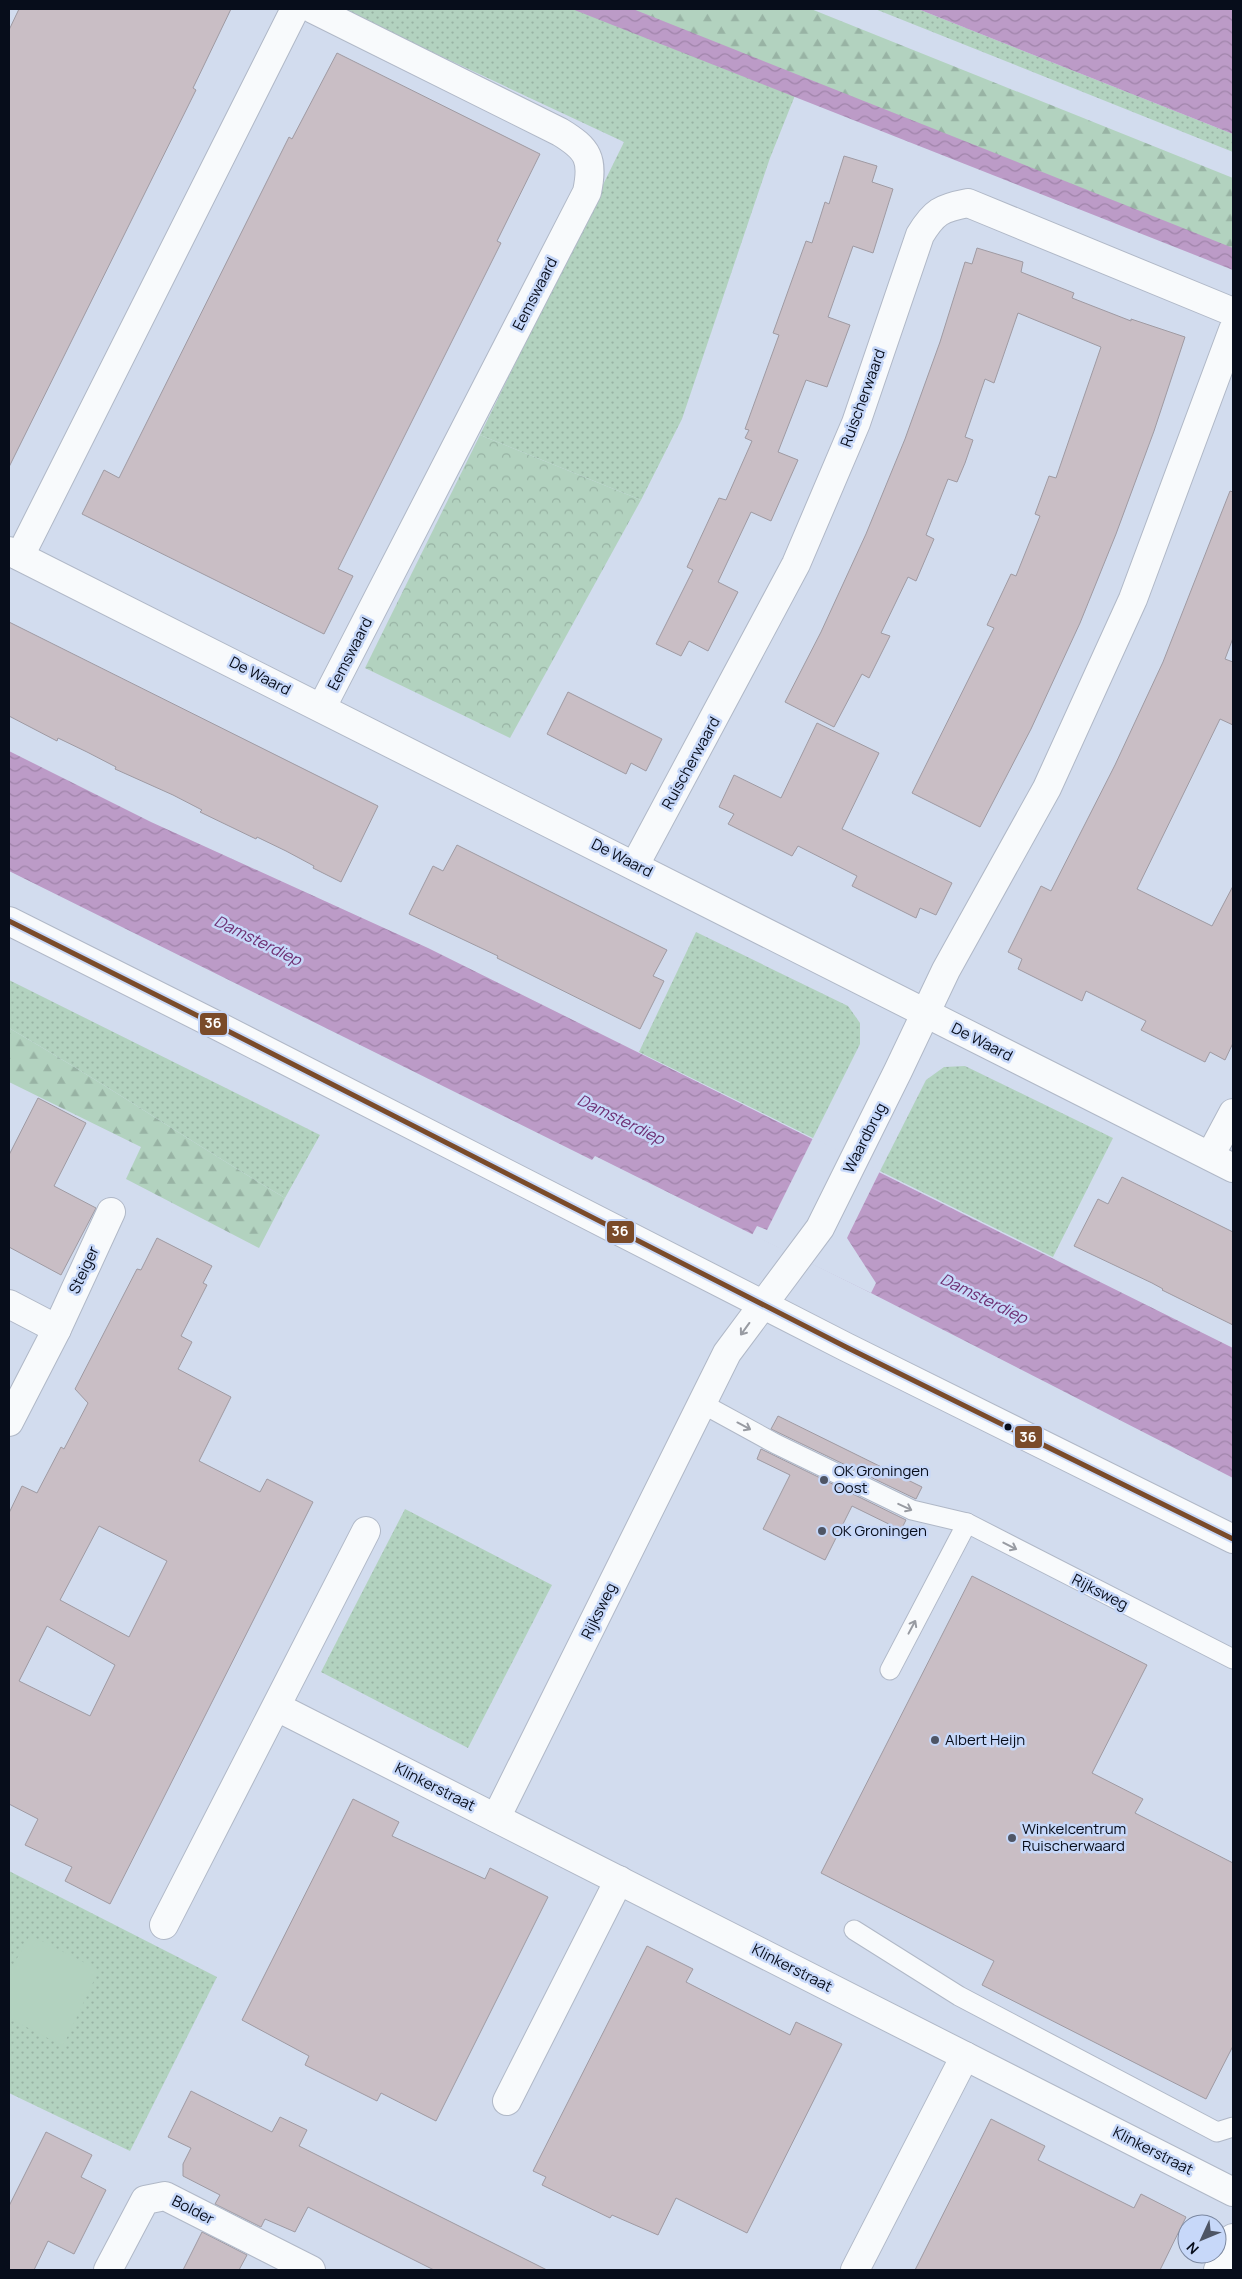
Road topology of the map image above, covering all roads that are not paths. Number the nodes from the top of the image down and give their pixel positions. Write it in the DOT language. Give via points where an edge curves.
graph roads {
  1 [pos="295,9"];
  2 [pos="313,9"];
  3 [pos="1233,312"];
  4 [pos="1233,330"];
  5 [pos="14,553"];
  6 [pos="322,707"];
  7 [pos="635,865"];
  8 [pos="9,921"];
  9 [pos="925,1014"];
  10 [pos="1233,1112"];
  11 [pos="1221,1162"];
  12 [pos="111,1212"];
  13 [pos="9,1304"];
  14 [pos="762,1305"];
  15 [pos="57,1329"];
  16 [pos="701,1403"];
  17 [pos="9,1422"];
  18 [pos="967,1524"];
  19 [pos="366,1531"];
  20 [pos="1233,1539"];
  21 [pos="1233,1659"];
  22 [pos="890,1670"];
  23 [pos="277,1707"];
  24 [pos="496,1818"];
  25 [pos="619,1880"];
  26 [pos="164,1925"];
  27 [pos="854,1930"];
  28 [pos="965,2056"];
  29 [pos="507,2101"];
  30 [pos="1233,2127"];
  31 [pos="1233,2192"];
  32 [pos="1233,2238"];
  33 [pos="108,2270"];
  34 [pos="311,2270"];
  35 [pos="855,2270"];
  36 [pos="1218,2270"];
  1 -- 5 [label="street"];
  2 -- 6 [label="street, Eemswaard" via="560,132 588,155 591,171 583,200"];
  3 -- 7 [label="street, Ruischerwaard" via="968,203 947,207 931,218 920,235 856,423 796,564"];
  4 -- 9 [label="street" via="1133,598 1047,788"];
  5 -- 6 [label="street, De Waard"];
  6 -- 7 [label="street, De Waard"];
  7 -- 9 [label="street, De Waard"];
  8 -- 14 [label="street"];
  9 -- 11 [label="street, De Waard"];
  9 -- 14 [label="street, Waardbrug" via="820,1228"];
  10 -- 11 [label="street"];
  12 -- 15 [label="street, Steiger"];
  13 -- 15 [label="street"];
  14 -- 16 [label="street, Rijksweg, one-way" via="727,1353"];
  14 -- 20 [label="street"];
  15 -- 17 [label="street, Steiger"];
  16 -- 18 [label="lane, Rijksweg, one-way" via="776,1444 912,1510"];
  16 -- 24 [label="street, Rijksweg"];
  18 -- 21 [label="lane, Rijksweg, one-way"];
  22 -- 18 [label="lane, one-way"];
  19 -- 23 [label="street"];
  23 -- 24 [label="street, Klinkerstraat"];
  23 -- 26 [label="street"];
  24 -- 25 [label="street, Klinkerstraat"];
  25 -- 28 [label="street, Klinkerstraat"];
  25 -- 29 [label="street"];
  27 -- 30 [label="lane" via="959,1996 1216,2132"];
  28 -- 31 [label="street, Klinkerstraat"];
  28 -- 35 [label="street"];
  32 -- 36 [label="street"];
  33 -- 34 [label="street, Bolder" via="145,2200 165,2196"];
}
